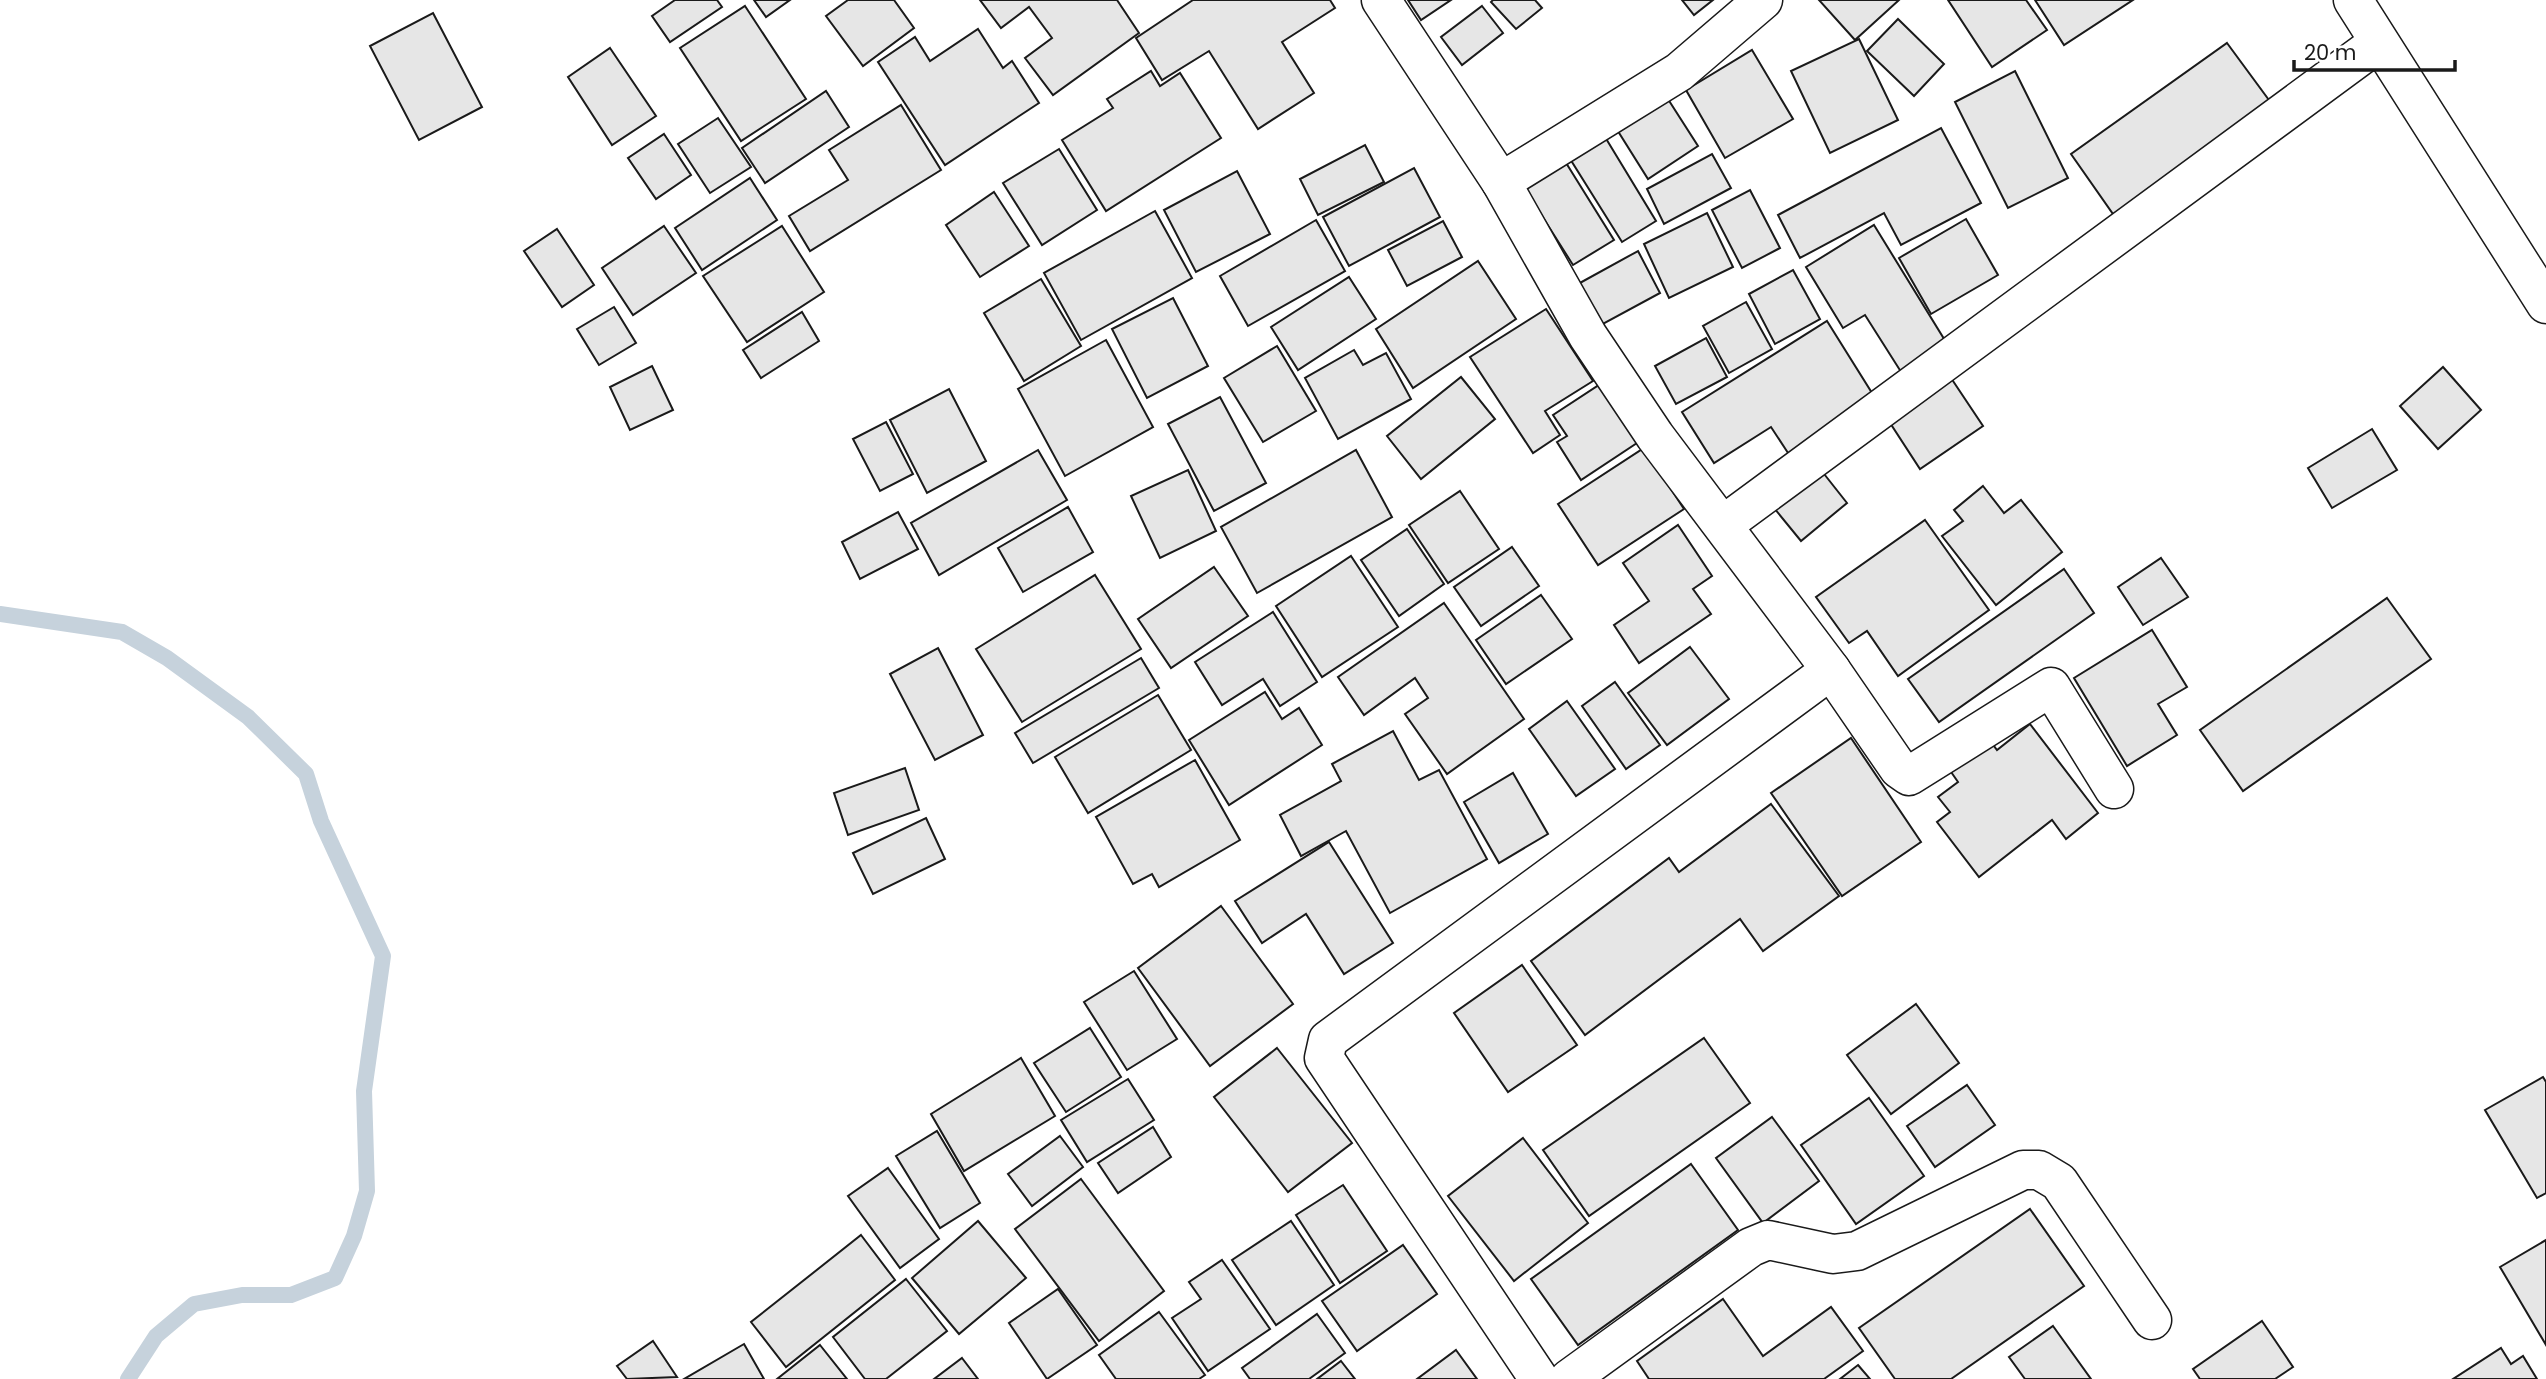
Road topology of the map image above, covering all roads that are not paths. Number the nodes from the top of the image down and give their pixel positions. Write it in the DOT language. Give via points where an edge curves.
graph roads {
  1 [pos="1381,0"];
  2 [pos="1763,0"];
  3 [pos="2353,0"];
  4 [pos="2378,43"];
  5 [pos="1501,182"];
  6 [pos="2546,304"];
  7 [pos="1723,525"];
  8 [pos="1831,670"];
  9 [pos="2114,789"];
  10 [pos="2152,1320"];
  11 [pos="1539,1379"];
  12 [pos="1569,1379"];
  1 -- 5 [label="street"];
  2 -- 5 [label="street" via="1679,72"];
  3 -- 4 [label="street"];
  4 -- 6 [label="street"];
  4 -- 7 [label="street"];
  5 -- 7 [label="street" via="1588,336 1655,436"];
  7 -- 8 [label="street"];
  8 -- 9 [label="street" via="1899,769 1909,776 2051,687"];
  8 -- 11 [label="street" via="1324,1048 1324,1058"];
  10 -- 12 [label="street" via="2059,1182 2039,1170 2023,1170 1857,1251 1833,1254 1768,1240 1751,1247"];
}
